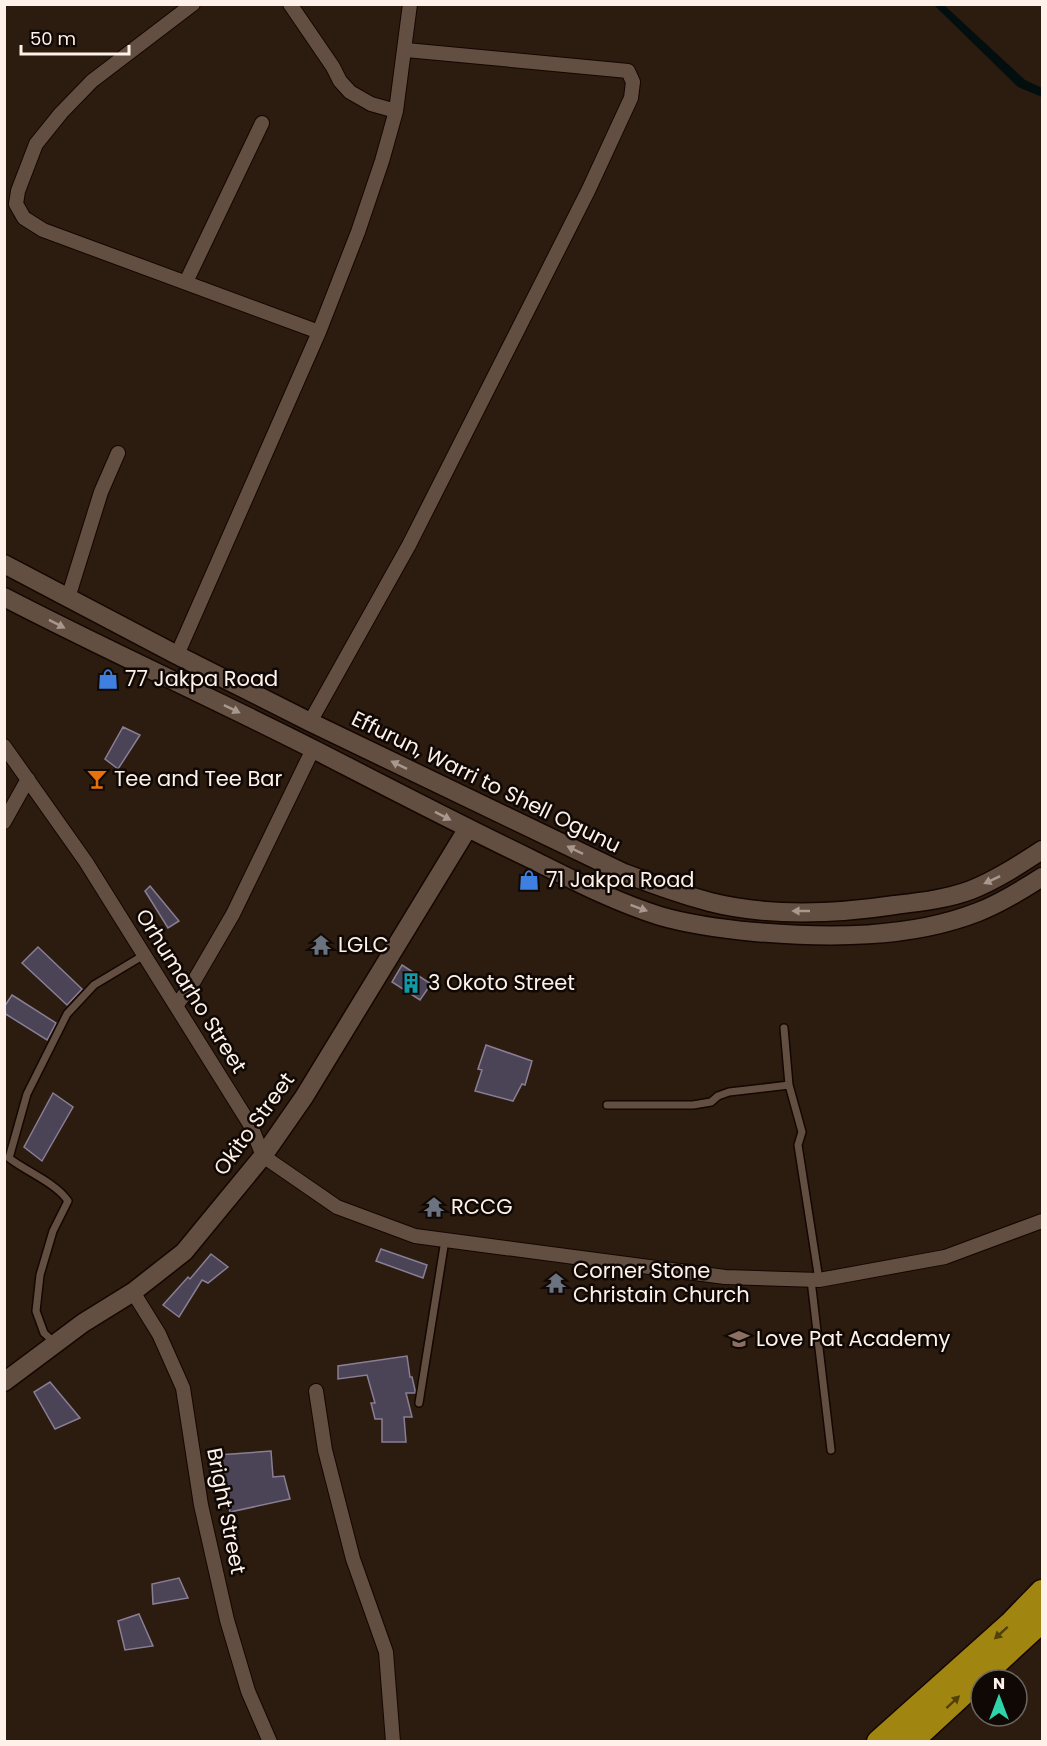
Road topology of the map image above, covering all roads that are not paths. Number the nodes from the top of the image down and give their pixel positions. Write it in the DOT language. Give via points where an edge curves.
graph roads {
  1 [pos="194,4"];
  2 [pos="290,4"];
  3 [pos="410,4"];
  4 [pos="406,50"];
  5 [pos="396,111"];
  6 [pos="262,123"];
  7 [pos="186,282"];
  8 [pos="319,332"];
  9 [pos="118,453"];
  10 [pos="4,564"];
  11 [pos="4,597"];
  12 [pos="68,598"];
  13 [pos="177,655"];
  14 [pos="310,722"];
  15 [pos="4,746"];
  16 [pos="313,749"];
  17 [pos="28,779"];
  18 [pos="4,822"];
  19 [pos="468,828"];
  20 [pos="1042,850"];
  21 [pos="624,873"];
  22 [pos="1042,877"];
  23 [pos="610,897"];
  24 [pos="144,955"];
  25 [pos="176,1006"];
  26 [pos="784,1028"];
  27 [pos="789,1085"];
  28 [pos="607,1105"];
  29 [pos="263,1156"];
  30 [pos="1042,1221"];
  31 [pos="445,1240"];
  32 [pos="815,1280"];
  33 [pos="133,1292"];
  34 [pos="55,1343"];
  35 [pos="4,1382"];
  36 [pos="316,1391"];
  37 [pos="419,1403"];
  38 [pos="831,1450"];
  39 [pos="1042,1592"];
  40 [pos="1042,1620"];
  41 [pos="270,1742"];
  42 [pos="393,1742"];
  43 [pos="879,1742"];
  44 [pos="910,1742"];
  1 -- 7 [label="street" via="92,81 61,112 36,144 16,204 24,218 43,230"];
  2 -- 5 [label="street" via="350,92 371,104"];
  3 -- 4 [label="street"];
  4 -- 5 [label="street"];
  4 -- 14 [label="street" via="628,72 633,82 632,98 409,545"];
  5 -- 8 [label="street" via="358,232"];
  6 -- 7 [label="street"];
  7 -- 8 [label="street"];
  8 -- 13 [label="street"];
  9 -- 12 [label="street" via="100,492"];
  10 -- 12 [label="main road, Effurun, Warri to Shell Ogunu"];
  11 -- 16 [label="main road, one-way"];
  12 -- 13 [label="main road, Effurun, Warri to Shell Ogunu"];
  13 -- 14 [label="main road, Effurun, Warri to Shell Ogunu"];
  21 -- 14 [label="main road, Effurun, Warri to Shell Ogunu, one-way"];
  15 -- 17 [label="street, Orhumarho Street"];
  16 -- 19 [label="main road, one-way"];
  16 -- 25 [label="street" via="233,914"];
  17 -- 18 [label="street"];
  17 -- 24 [label="street, Orhumarho Street"];
  19 -- 23 [label="main road"];
  19 -- 29 [label="main road, Okito Street" via="304,1097"];
  20 -- 21 [label="main road, Effurun, Warri to Shell Ogunu, one-way" via="970,890 933,900 845,911 759,911 712,903"];
  21 -- 23 [label="main road"];
  23 -- 22 [label="main road, one-way" via="661,916 716,928 843,935 905,931 946,922 1012,897"];
  24 -- 25 [label="street, Orhumarho Street"];
  24 -- 34 [label="lane" via="94,985 67,1014 27,1094 9,1158 63,1193 68,1201 53,1231 40,1275 36,1311 44,1333"];
  25 -- 29 [label="street, Orhumarho Street" via="250,1126"];
  26 -- 27 [label="lane"];
  27 -- 28 [label="lane" via="729,1092 711,1102 693,1104"];
  27 -- 32 [label="lane" via="802,1132 798,1145"];
  29 -- 31 [label="street" via="337,1207 415,1236"];
  29 -- 33 [label="main road, Okito Street" via="184,1252"];
  30 -- 32 [label="street" via="945,1257"];
  31 -- 32 [label="street" via="725,1277"];
  31 -- 37 [label="lane"];
  32 -- 38 [label="lane"];
  33 -- 34 [label="main road, Okito Street"];
  33 -- 41 [label="street, Bright Street" via="159,1334 183,1388 201,1504 227,1620 248,1691"];
  34 -- 35 [label="main road, Okito Street"];
  36 -- 42 [label="street" via="325,1450 353,1559 386,1652"];
  39 -- 43 [label="highway, one-way"];
  44 -- 40 [label="highway, one-way"];
}
